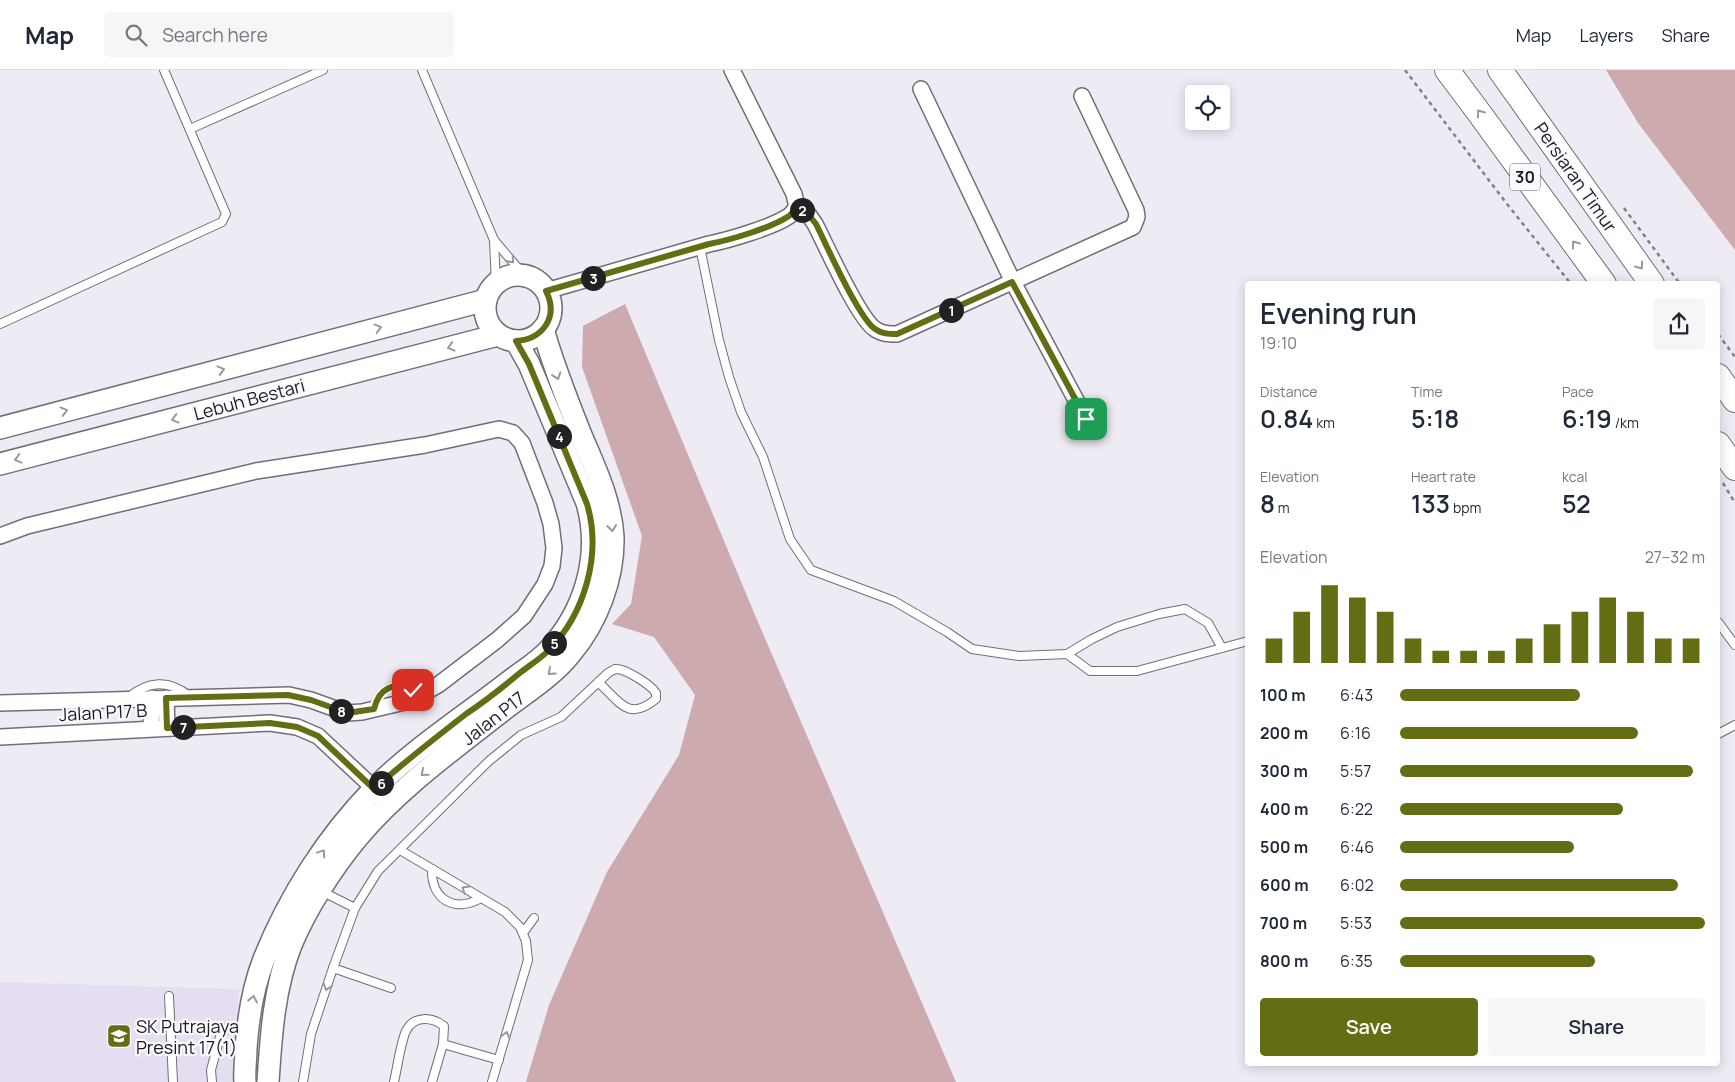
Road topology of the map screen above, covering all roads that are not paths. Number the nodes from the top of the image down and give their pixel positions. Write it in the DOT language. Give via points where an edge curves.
graph roads {
  1 [pos="164,70"];
  2 [pos="323,70"];
  3 [pos="422,70"];
  4 [pos="732,70"];
  5 [pos="1446,70"];
  6 [pos="1500,70"];
  7 [pos="921,89"];
  8 [pos="1082,96"];
  9 [pos="190,129"];
  10 [pos="797,207"];
  11 [pos="494,240"];
  12 [pos="700,246"];
  13 [pos="1602,281"];
  14 [pos="1650,281"];
  15 [pos="1012,282"];
  16 [pos="538,285"];
  17 [pos="491,292"];
  18 [pos="0,324"];
  19 [pos="543,329"];
  20 [pos="507,338"];
  21 [pos="1720,379"];
  22 [pos="1735,400"];
  23 [pos="1086,419"];
  24 [pos="0,428"];
  25 [pos="1720,450"];
  26 [pos="0,464"];
  27 [pos="1728,475"];
  28 [pos="0,536"];
  29 [pos="1720,625"];
  30 [pos="1245,642"];
  31 [pos="1735,645"];
  32 [pos="1222,648"];
  33 [pos="1067,654"];
  34 [pos="598,682"];
  35 [pos="128,698"];
  36 [pos="159,698"];
  37 [pos="190,698"];
  38 [pos="0,703"];
  39 [pos="1735,726"];
  40 [pos="151,728"];
  41 [pos="167,728"];
  42 [pos="1720,733"];
  43 [pos="0,737"];
  44 [pos="382,796"];
  45 [pos="400,850"];
  46 [pos="432,869"];
  47 [pos="319,890"];
  48 [pos="481,898"];
  49 [pos="355,908"];
  50 [pos="534,918"];
  51 [pos="523,933"];
  52 [pos="333,968"];
  53 [pos="391,988"];
  54 [pos="168,996"];
  55 [pos="248,1029"];
  56 [pos="443,1044"];
  57 [pos="499,1060"];
  58 [pos="172,1082"];
  59 [pos="212,1082"];
  60 [pos="245,1082"];
  61 [pos="268,1082"];
  62 [pos="303,1082"];
  63 [pos="394,1082"];
  64 [pos="432,1082"];
  65 [pos="492,1082"];
  1 -- 9 [label="lane"];
  2 -- 9 [label="lane"];
  3 -- 11 [label="lane"];
  4 -- 10 [label="street" via="794,194"];
  13 -- 5 [label="main road, 30, one-way"];
  6 -- 14 [label="main road, Persiaran Timur / 30, one-way"];
  7 -- 15 [label="street"];
  8 -- 15 [label="street" via="1136,210 1136,222 1125,232"];
  9 -- 18 [label="lane" via="226,214 222,222"];
  10 -- 12 [label="street" via="790,216 776,222"];
  10 -- 15 [label="street" via="816,224 870,325 887,334 897,334"];
  11 -- 16 [label="lane, one-way"];
  11 -- 17 [label="lane"];
  12 -- 16 [label="street"];
  12 -- 33 [label="lane" via="729,377 741,412 763,457 790,539 811,570 894,601 972,650 1019,656"];
  15 -- 23 [label="street"];
  16 -- 17 [label="street" via="524,276 509,277"];
  16 -- 19 [label="street" via="549,297 550,312"];
  17 -- 20 [label="street" via="485,313 489,325"];
  24 -- 17 [label="street, Lebuh Bestari, one-way"];
  19 -- 20 [label="street" via="526,340"];
  19 -- 44 [label="street, Jalan P17, one-way" via="560,383 604,490 610,516 613,538 609,577 598,609 587,632 570,655 547,676 458,744"];
  20 -- 26 [label="street, Lebuh Bestari, one-way"];
  20 -- 44 [label="street, Jalan P17" via="529,364 587,504 594,540 592,564 584,593 571,621 547,652 410,756"];
  21 -- 22 [label="main road"];
  25 -- 27 [label="main road"];
  28 -- 37 [label="street" via="28,526 256,471 425,445 500,429 513,433 522,443 552,524 552,566 545,584 524,616 497,640 419,696 374,709 347,713 288,695"];
  29 -- 31 [label="lane"];
  30 -- 32 [label="lane"];
  32 -- 33 [label="lane" via="1137,671 1090,671"];
  32 -- 33 [label="lane" via="1208,623 1185,610 1117,627"];
  34 -- 34 [label="lane" via="615,669 624,671 653,688 656,699 636,711 625,708"];
  34 -- 45 [label="lane" via="561,717 521,735 489,761"];
  35 -- 36 [label="street"];
  35 -- 37 [label="lane" via="137,690 159,684 182,690"];
  35 -- 38 [label="street"];
  36 -- 37 [label="street"];
  36 -- 40 [label="street"];
  36 -- 41 [label="street"];
  39 -- 42 [label="lane"];
  40 -- 41 [label="street, Jalan P17 B"];
  40 -- 43 [label="street, Jalan P17 B"];
  41 -- 44 [label="street, Jalan P17 B" via="270,723 297,727 318,736"];
  44 -- 47 [label="street, Jalan P17" via="357,838"];
  55 -- 44 [label="street, Jalan P17, one-way" via="263,960 293,896 336,832"];
  45 -- 46 [label="lane"];
  45 -- 49 [label="lane" via="378,871"];
  48 -- 46 [label="lane, one-way"];
  46 -- 48 [label="lane" via="435,889 446,901 461,905 472,904"];
  47 -- 49 [label="lane"];
  47 -- 61 [label="street, Jalan P17" via="291,945 278,989"];
  48 -- 51 [label="lane" via="505,912"];
  49 -- 52 [label="lane"];
  50 -- 51 [label="lane"];
  57 -- 51 [label="lane, one-way" via="528,960"];
  52 -- 53 [label="lane"];
  52 -- 62 [label="lane, one-way" via="311,1034"];
  54 -- 58 [label="lane"];
  55 -- 59 [label="lane" via="227,1028 221,1033 211,1070"];
  55 -- 60 [label="street, Jalan P17"];
  56 -- 57 [label="lane"];
  56 -- 63 [label="lane" via="444,1026 439,1022 426,1018 411,1025 406,1031"];
  56 -- 64 [label="lane"];
  57 -- 65 [label="lane"];
}
